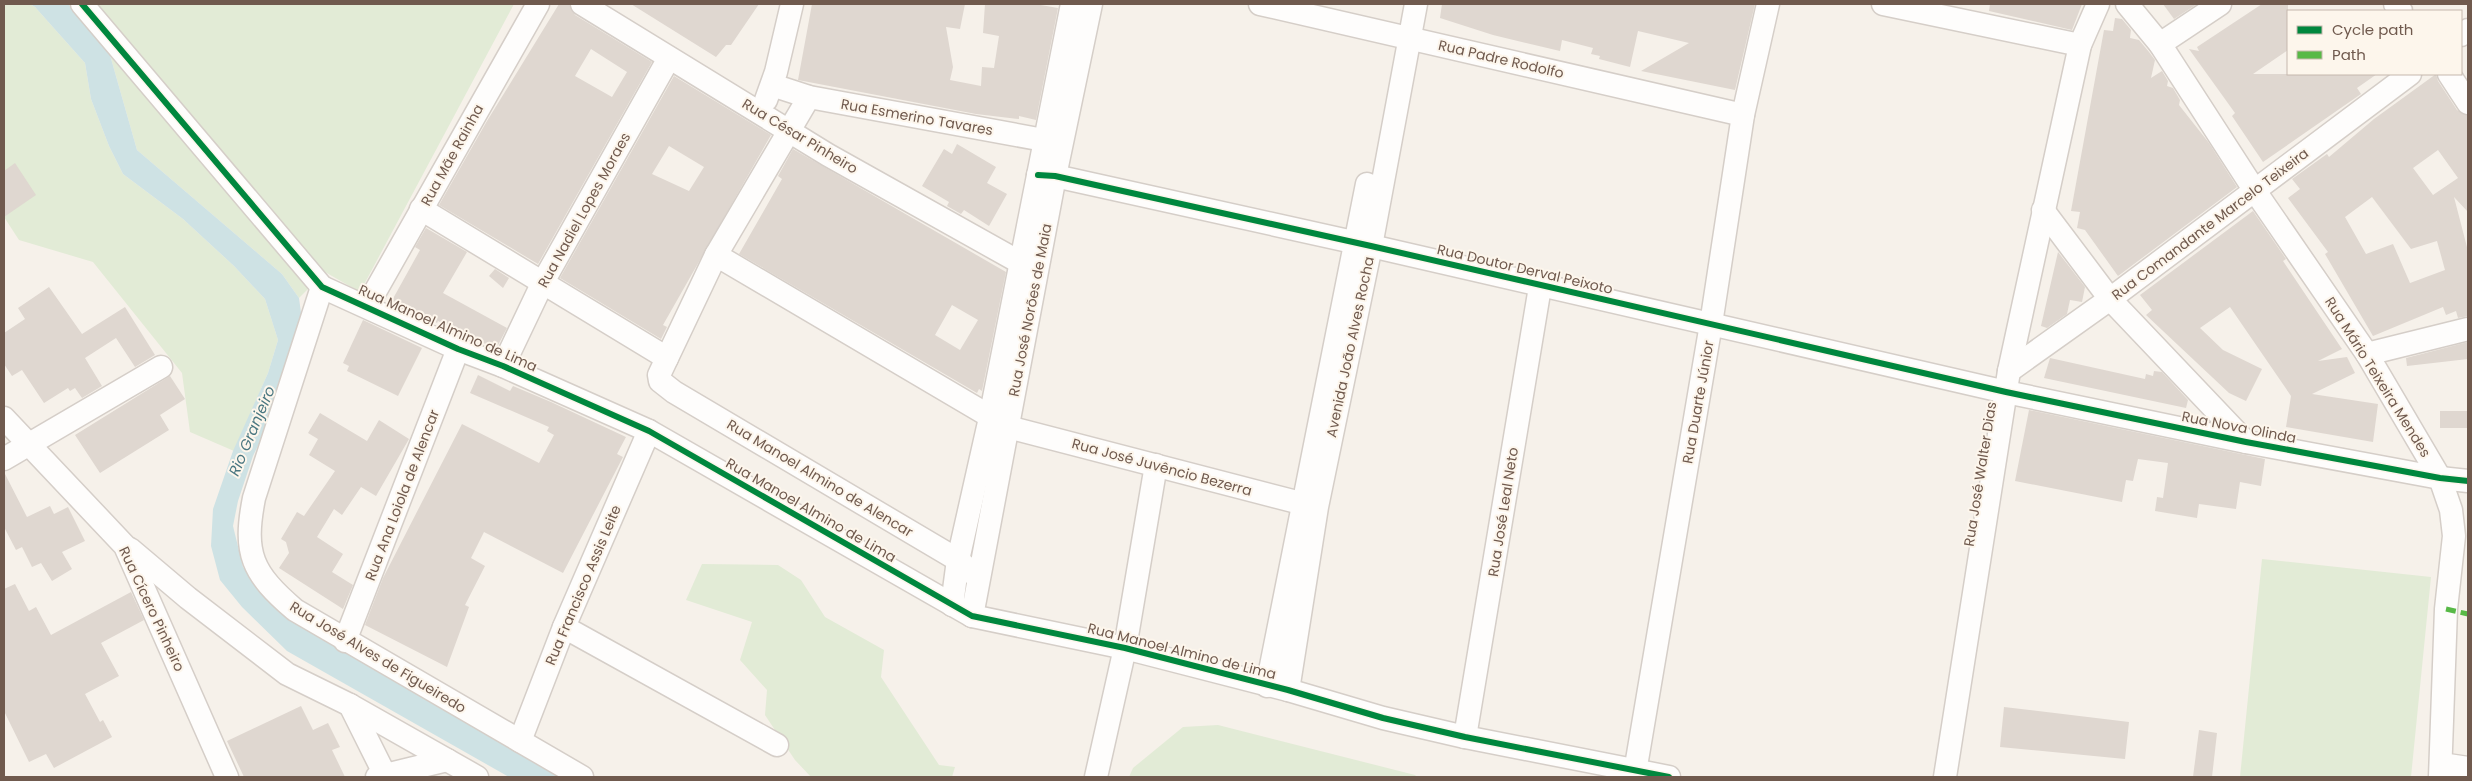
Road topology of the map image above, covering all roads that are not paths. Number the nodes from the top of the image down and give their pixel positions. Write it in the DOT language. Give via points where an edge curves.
graph roads {
  1 [pos="82,4"];
  2 [pos="538,4"];
  3 [pos="582,4"];
  4 [pos="792,4"];
  5 [pos="1083,4"];
  6 [pos="1260,4"];
  7 [pos="1402,4"];
  8 [pos="1416,4"];
  9 [pos="1768,4"];
  10 [pos="1883,4"];
  11 [pos="2098,4"];
  12 [pos="2127,4"];
  13 [pos="2220,4"];
  14 [pos="1403,37"];
  15 [pos="2160,44"];
  16 [pos="2080,45"];
  17 [pos="669,58"];
  18 [pos="2409,75"];
  19 [pos="2450,75"];
  20 [pos="772,86"];
  21 [pos="808,97"];
  22 [pos="2468,103"];
  23 [pos="760,112"];
  24 [pos="1742,115"];
  25 [pos="788,130"];
  26 [pos="1054,142"];
  27 [pos="1047,175"];
  28 [pos="2256,191"];
  29 [pos="421,209"];
  30 [pos="2044,210"];
  31 [pos="1363,244"];
  32 [pos="716,255"];
  33 [pos="1020,263"];
  34 [pos="543,282"];
  35 [pos="322,287"];
  36 [pos="1540,287"];
  37 [pos="2110,299"];
  38 [pos="367,306"];
  39 [pos="1712,324"];
  40 [pos="2468,330"];
  41 [pos="458,349"];
  42 [pos="2367,354"];
  43 [pos="667,358"];
  44 [pos="503,366"];
  45 [pos="161,368"];
  46 [pos="2007,382"];
  47 [pos="4,418"];
  48 [pos="999,422"];
  49 [pos="649,431"];
  50 [pos="2246,442"];
  51 [pos="29,446"];
  52 [pos="4,459"];
  53 [pos="1156,465"];
  54 [pos="2440,478"];
  55 [pos="2468,481"];
  56 [pos="1309,505"];
  57 [pos="125,546"];
  58 [pos="958,560"];
  59 [pos="978,578"];
  60 [pos="952,605"];
  61 [pos="972,616"];
  62 [pos="564,627"];
  63 [pos="345,641"];
  64 [pos="1125,648"];
  65 [pos="1277,688"];
  66 [pos="350,704"];
  67 [pos="1465,737"];
  68 [pos="520,741"];
  69 [pos="776,745"];
  70 [pos="447,760"];
  71 [pos="2468,768"];
  72 [pos="2441,771"];
  73 [pos="1635,772"];
  74 [pos="383,776"];
  75 [pos="227,777"];
  76 [pos="477,777"];
  77 [pos="582,777"];
  78 [pos="1096,777"];
  79 [pos="1669,777"];
  80 [pos="1944,777"];
  1 -- 35 [label="street, Rua Manoel Almino de Lima"];
  2 -- 29 [label="street, Rua Mãe Rainha"];
  3 -- 17 [label="street, Rua César Pinheiro"];
  4 -- 20 [label="street"];
  5 -- 26 [label="street, Rua José Norões de Maia"];
  6 -- 14 [label="street, Rua Padre Rodolfo"];
  7 -- 14 [label="street, Avenida João Alves Rocha"];
  8 -- 14 [label="street, Avenida João Alves Rocha"];
  9 -- 24 [label="street, Rua Duarte Júnior"];
  10 -- 16 [label="street"];
  11 -- 16 [label="street, Rua José Walter Dias"];
  12 -- 15 [label="street, Rua Mário Teixeira Mendes"];
  13 -- 15 [label="street"];
  14 -- 24 [label="street, Rua Padre Rodolfo"];
  14 -- 31 [label="street, Avenida João Alves Rocha"];
  15 -- 28 [label="street, Rua Mário Teixeira Mendes"];
  16 -- 30 [label="street, Rua José Walter Dias"];
  17 -- 23 [label="street, Rua César Pinheiro"];
  17 -- 34 [label="street, Rua Nadiel Lopes Moraes"];
  18 -- 28 [label="street, Rua Comandante Marcelo Teixeira"];
  19 -- 22 [label="street"];
  20 -- 21 [label="street, Rua Esmerino Tavares"];
  20 -- 23 [label="street"];
  21 -- 25 [label="street"];
  21 -- 26 [label="street, Rua Esmerino Tavares"];
  23 -- 25 [label="street, Rua César Pinheiro"];
  24 -- 39 [label="street, Rua Duarte Júnior"];
  25 -- 32 [label="street"];
  25 -- 33 [label="street, Rua César Pinheiro"];
  26 -- 27 [label="street, Rua José Norões de Maia"];
  27 -- 31 [label="street, Rua Doutor Derval Peixoto"];
  27 -- 33 [label="street, Rua José Norões de Maia"];
  27 -- 48 [label="street, Rua José Norões de Maia"];
  28 -- 37 [label="street, Rua Comandante Marcelo Teixeira"];
  28 -- 42 [label="street, Rua Mário Teixeira Mendes"];
  29 -- 34 [label="street"];
  29 -- 38 [label="street, Rua Mãe Rainha"];
  30 -- 37 [label="street"];
  30 -- 46 [label="street, Rua José Walter Dias"];
  31 -- 36 [label="street, Rua Doutor Derval Peixoto"];
  31 -- 56 [label="street, Avenida João Alves Rocha"];
  32 -- 43 [label="street"];
  32 -- 48 [label="street"];
  33 -- 48 [label="street, Rua José Norões de Maia"];
  34 -- 43 [label="street"];
  34 -- 44 [label="street, Rua Nadiel Lopes Moraes"];
  35 -- 38 [label="street, Rua Manoel Almino de Lima"];
  35 -- 63 [label="street, Rua José Alves de Figueiredo" via="254,498 249,547 257,569 276,594 295,610"];
  36 -- 39 [label="street, Rua Doutor Derval Peixoto"];
  36 -- 67 [label="street, Rua José Leal Neto"];
  37 -- 46 [label="street, Rua Comandante Marcelo Teixeira"];
  37 -- 50 [label="street"];
  38 -- 41 [label="street, Rua Manoel Almino de Lima"];
  39 -- 46 [label="street, Rua Doutor Derval Peixoto"];
  39 -- 73 [label="street, Rua Duarte Júnior"];
  40 -- 42 [label="street"];
  41 -- 44 [label="street, Rua Manoel Almino de Lima"];
  41 -- 63 [label="street, Rua Ana Loiola de Alencar"];
  42 -- 54 [label="street, Rua Mário Teixeira Mendes"];
  43 -- 58 [label="street, Rua Manoel Almino de Alencar" via="660,381 674,392"];
  44 -- 49 [label="street, Rua Manoel Almino de Lima"];
  45 -- 51 [label="street"];
  46 -- 50 [label="street, Rua Nova Olinda"];
  46 -- 80 [label="street, Rua José Walter Dias"];
  47 -- 51 [label="street, Rua Cícero Pinheiro"];
  48 -- 53 [label="street, Rua José Juvêncio Bezerra"];
  48 -- 58 [label="street, Rua José Norões de Maia"];
  48 -- 59 [label="street, Rua José Norões de Maia"];
  49 -- 60 [label="street, Rua Manoel Almino de Lima"];
  49 -- 62 [label="street, Rua Francisco Assis Leite"];
  50 -- 54 [label="street, Rua Nova Olinda"];
  51 -- 52 [label="street"];
  51 -- 57 [label="street, Rua Cícero Pinheiro"];
  53 -- 56 [label="street, Rua José Juvêncio Bezerra"];
  53 -- 64 [label="street"];
  54 -- 55 [label="street, Rua Nova Olinda"];
  54 -- 72 [label="street, Rua Mário Teixeira Mendes" via="2454,529 2446,609"];
  56 -- 65 [label="street, Avenida João Alves Rocha"];
  57 -- 66 [label="street" via="287,674"];
  57 -- 75 [label="street, Rua Cícero Pinheiro"];
  58 -- 59 [label="street, Rua Manoel Almino de Alencar"];
  58 -- 60 [label="street, Rua José Norões de Maia"];
  59 -- 61 [label="street, Rua José Norões de Maia"];
  60 -- 61 [label="street, Rua Manoel Almino de Lima"];
  61 -- 64 [label="street, Rua Manoel Almino de Lima"];
  62 -- 68 [label="street, Rua Francisco Assis Leite"];
  62 -- 69 [label="street"];
  63 -- 68 [label="street, Rua José Alves de Figueiredo"];
  64 -- 65 [label="street, Rua Manoel Almino de Lima"];
  64 -- 78 [label="street"];
  65 -- 67 [label="street, Rua Manoel Almino de Lima"];
  66 -- 70 [label="street"];
  66 -- 74 [label="street"];
  67 -- 73 [label="street, Rua Manoel Almino de Lima"];
  68 -- 77 [label="street, Rua José Alves de Figueiredo"];
  70 -- 74 [label="street"];
  70 -- 76 [label="street"];
  71 -- 72 [label="street"];
  73 -- 79 [label="street, Rua Manoel Almino de Lima"];
}
